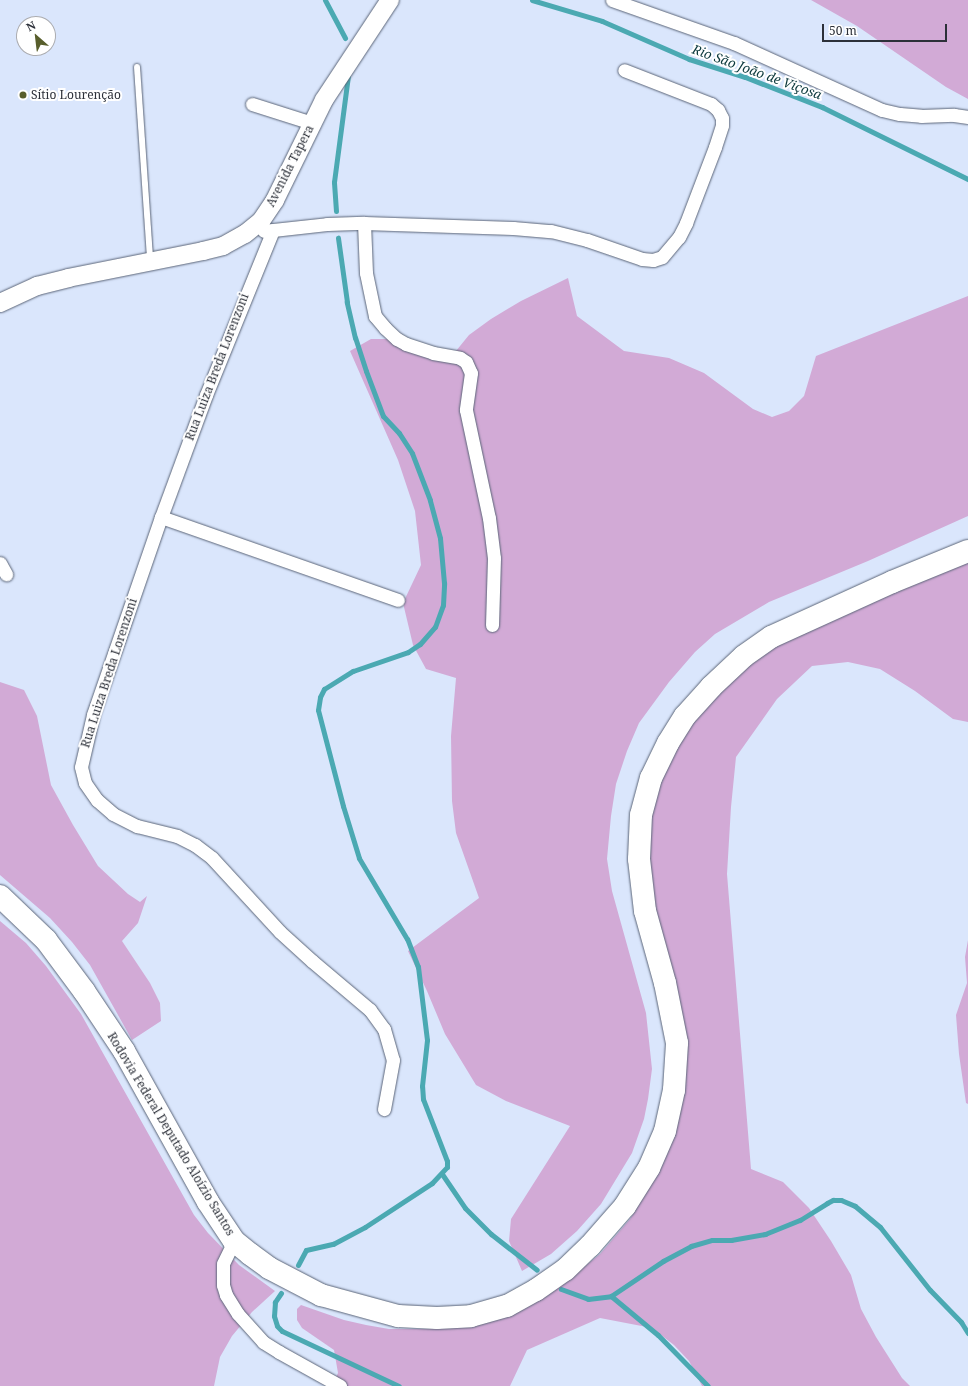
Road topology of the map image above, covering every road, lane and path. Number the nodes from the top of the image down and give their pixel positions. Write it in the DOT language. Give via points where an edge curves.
graph roads {
  1 [pos="390,0"];
  2 [pos="612,0"];
  3 [pos="137,67"];
  4 [pos="624,70"];
  5 [pos="252,104"];
  6 [pos="968,117"];
  7 [pos="312,123"];
  8 [pos="364,223"];
  9 [pos="273,230"];
  10 [pos="245,234"];
  11 [pos="150,261"];
  12 [pos="0,303"];
  13 [pos="161,516"];
  14 [pos="968,551"];
  15 [pos="398,600"];
  16 [pos="492,625"];
  17 [pos="0,896"];
  18 [pos="384,1109"];
  19 [pos="234,1241"];
  20 [pos="340,1386"];
  1 -- 7 [label="street, Avenida Tapera" via="328,94"];
  2 -- 6 [label="street" via="734,43 882,110 921,116"];
  3 -- 11 [label="lane"];
  4 -- 8 [label="street" via="712,104 722,118 717,140 686,223 679,237 662,257 653,260 642,259 551,231"];
  5 -- 7 [label="street"];
  7 -- 10 [label="street, Avenida Tapera" via="275,200 261,221"];
  8 -- 9 [label="street"];
  8 -- 16 [label="street" via="366,272 375,316 385,328 406,344 460,358 466,362 471,374 466,410 489,518 494,558"];
  9 -- 10 [label="street"];
  9 -- 13 [label="street, Rua Luiza Breda Lorenzoni" via="206,395"];
  10 -- 11 [label="street, Avenida Tapera" via="223,246"];
  11 -- 12 [label="street, Avenida Tapera" via="37,286"];
  13 -- 15 [label="street"];
  13 -- 18 [label="street, Rua Luiza Breda Lorenzoni" via="93,715 81,767 84,783 97,800 113,814 137,826 177,836 212,858 280,932 370,1010 384,1029 393,1060"];
  14 -- 19 [label="highway, Rodovia Federal Deputado Aloízio Santos" via="771,637 744,656 711,687 685,716 668,743 651,778 641,815 639,859 644,911 677,1043 674,1090 665,1131 649,1168 625,1206 565,1270 507,1306 471,1316 398,1316 322,1295 269,1268"];
  17 -- 19 [label="highway, Rodovia Federal Deputado Aloízio Santos" via="46,940 84,991 124,1051 208,1202"];
  19 -- 20 [label="street" via="223,1264 223,1284 226,1295 238,1314 263,1342"];
}
